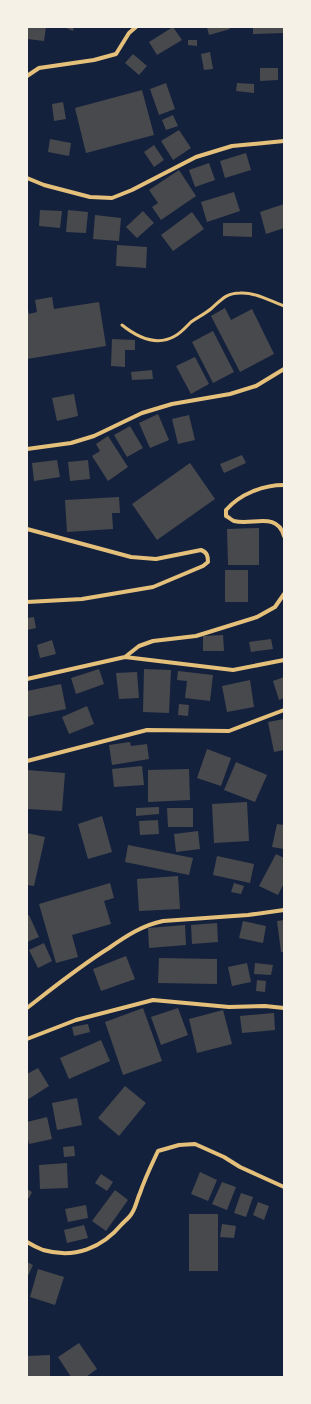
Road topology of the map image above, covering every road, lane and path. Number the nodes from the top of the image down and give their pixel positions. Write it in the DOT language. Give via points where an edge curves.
graph roads {
  1 [pos="136,27"];
  2 [pos="27,76"];
  3 [pos="284,141"];
  4 [pos="27,178"];
  5 [pos="284,306"];
  6 [pos="122,325"];
  7 [pos="284,369"];
  8 [pos="27,449"];
  9 [pos="284,485"];
  10 [pos="27,529"];
  11 [pos="284,536"];
  12 [pos="284,594"];
  13 [pos="27,602"];
  14 [pos="125,657"];
  15 [pos="284,660"];
  16 [pos="27,679"];
  17 [pos="284,710"];
  18 [pos="27,761"];
  19 [pos="284,910"];
  20 [pos="27,1008"];
  21 [pos="284,1008"];
  22 [pos="27,1039"];
  23 [pos="284,1187"];
  24 [pos="27,1242"];
  1 -- 2 [label="street" via="129,33 116,54 39,68"];
  3 -- 4 [label="street" via="232,146 196,158 112,198 90,197"];
  5 -- 6 [label="lane" via="260,296 240,293 226,296 175,336 160,341 133,334"];
  7 -- 8 [label="street" via="256,386 142,413 94,436 71,443"];
  9 -- 11 [label="street" via="273,485 244,495 226,510 226,516 233,520 274,523"];
  10 -- 13 [label="street" via="131,557 156,559 201,550 208,558 208,562 203,566 153,587 82,598"];
  12 -- 14 [label="street" via="275,607 257,617 196,636 153,641 139,646"];
  14 -- 15 [label="street" via="233,670"];
  14 -- 16 [label="street"];
  17 -- 18 [label="street" via="230,731 147,730"];
  19 -- 20 [label="street" via="152,923 79,967"];
  21 -- 22 [label="street" via="229,1007 153,1000 76,1020"];
  23 -- 24 [label="street" via="195,1144 179,1145 158,1151 133,1212 98,1246 71,1253 58,1253 43,1250"];
}
